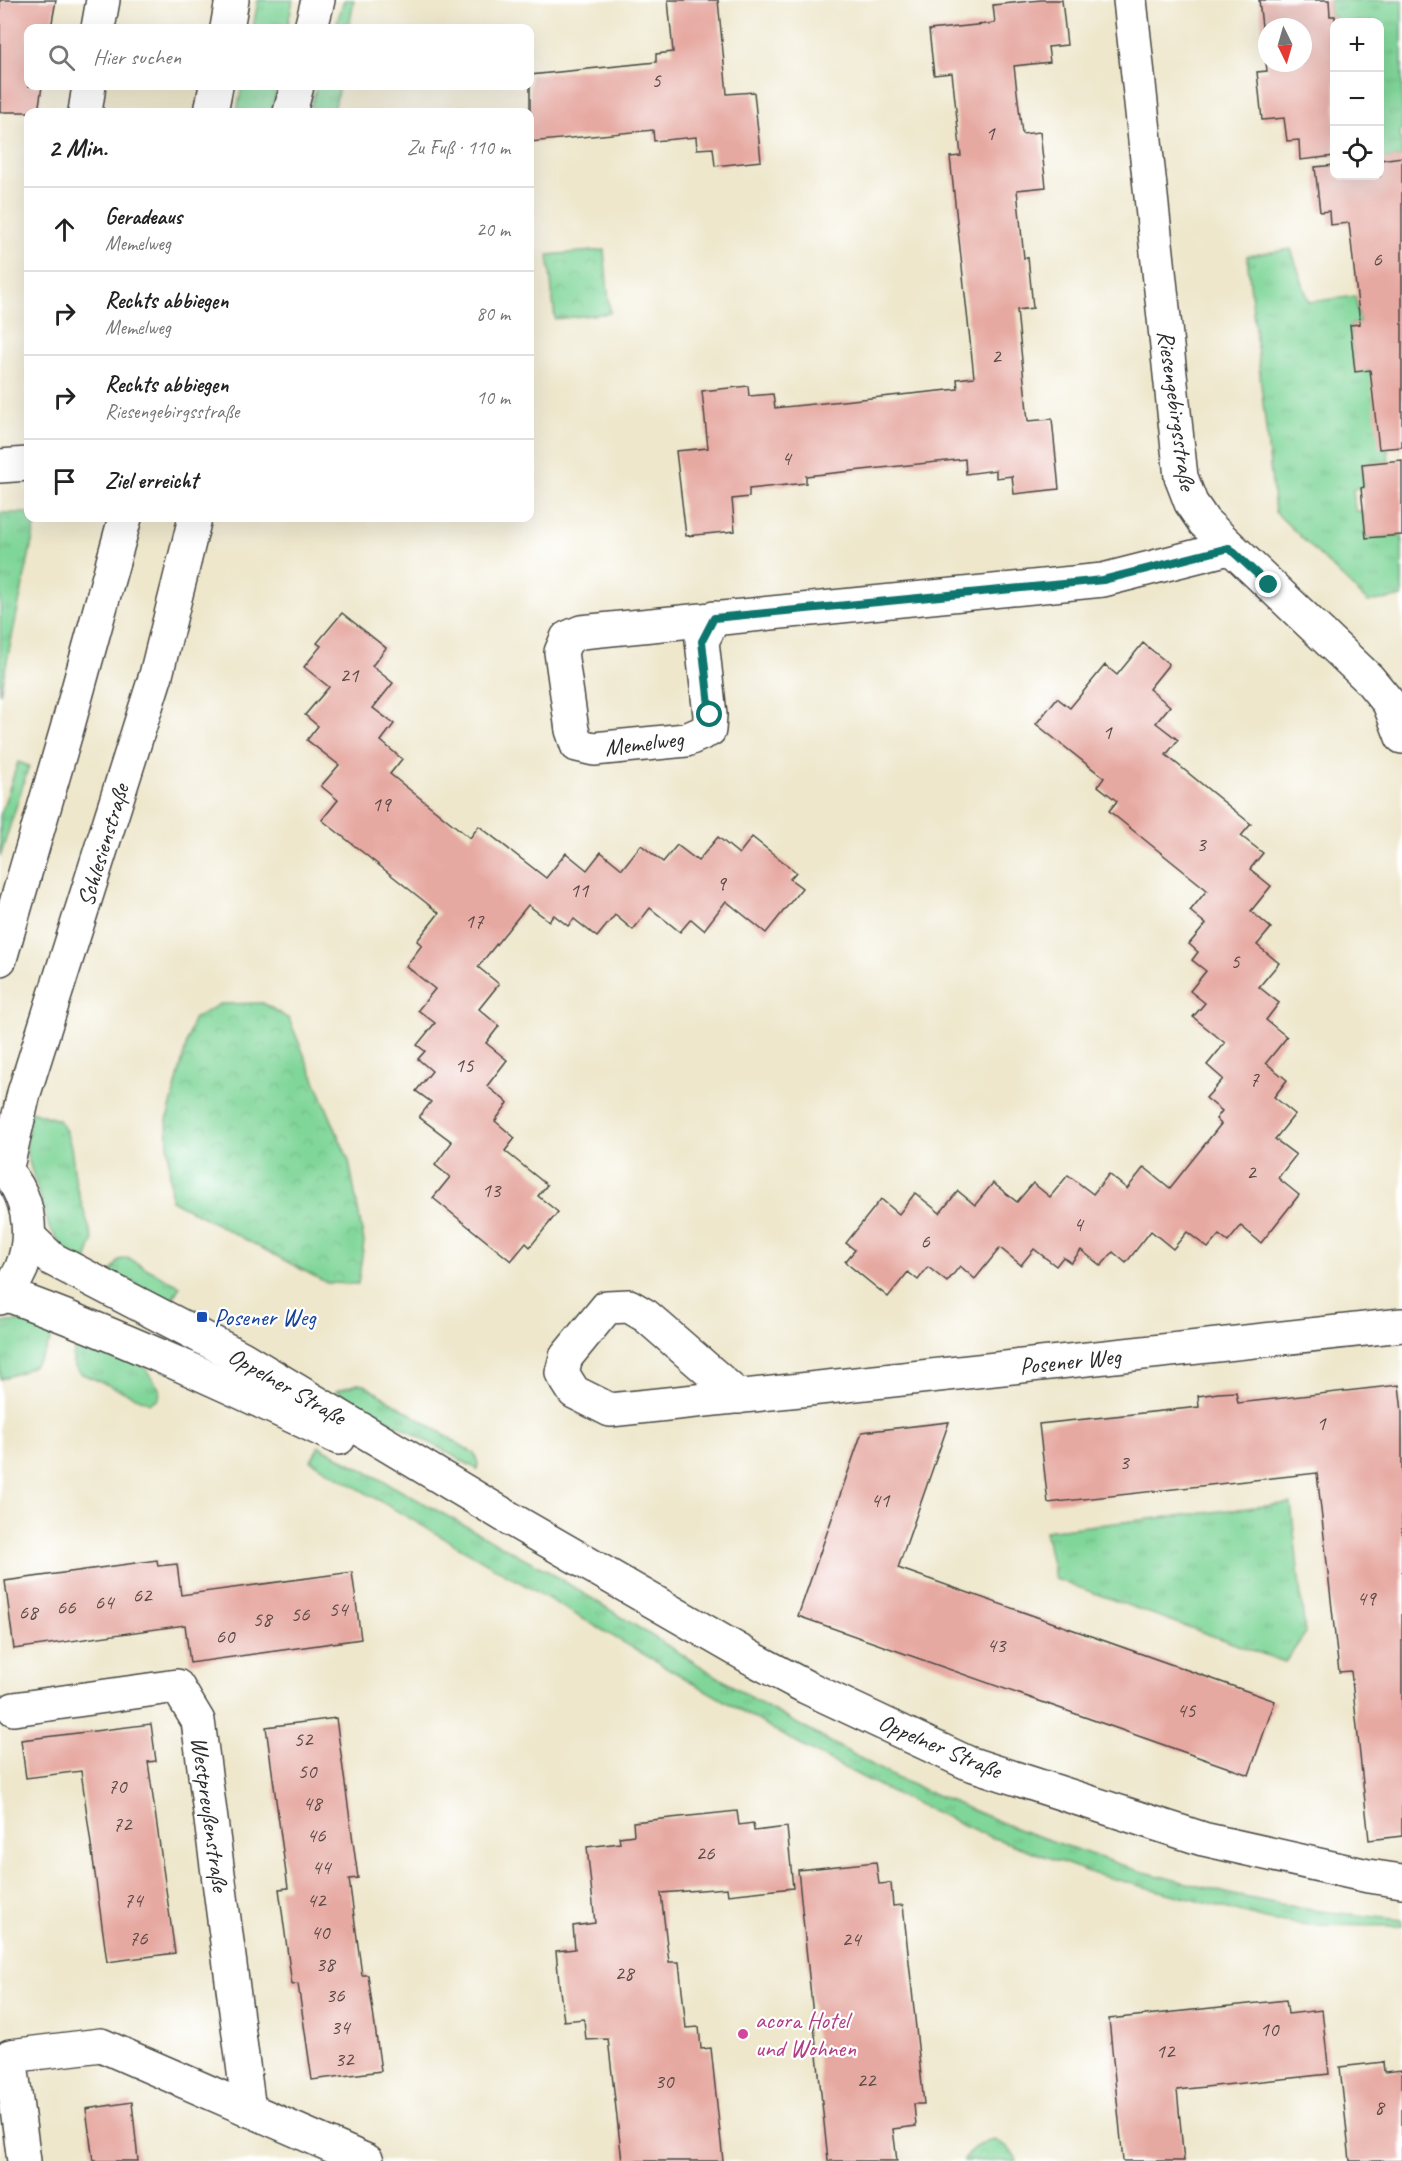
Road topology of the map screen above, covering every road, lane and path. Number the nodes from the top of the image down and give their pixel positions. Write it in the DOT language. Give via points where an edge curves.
graph roads {
  1 [pos="103,0"];
  2 [pos="232,0"];
  3 [pos="318,0"];
  4 [pos="1130,0"];
  5 [pos="99,24"];
  6 [pos="228,24"];
  7 [pos="312,24"];
  8 [pos="88,90"];
  9 [pos="215,90"];
  10 [pos="296,90"];
  11 [pos="86,108"];
  12 [pos="212,108"];
  13 [pos="291,108"];
  14 [pos="24,463"];
  15 [pos="0,466"];
  16 [pos="124,522"];
  17 [pos="194,522"];
  18 [pos="1229,548"];
  19 [pos="714,618"];
  20 [pos="1401,731"];
  21 [pos="0,960"];
  22 [pos="3,1168"];
  23 [pos="29,1237"];
  24 [pos="2,1296"];
  25 [pos="1402,1325"];
  26 [pos="739,1397"];
  27 [pos="514,1521"];
  28 [pos="14,1709"];
  29 [pos="1402,1881"];
  30 [pos="249,2110"];
  31 [pos="24,2161"];
  32 [pos="367,2161"];
  1 -- 5 [label="street"];
  2 -- 6 [label="street"];
  3 -- 7 [label="street"];
  4 -- 18 [label="street, Riesengebirgsstraße" via="1181,477 1191,503"];
  8 -- 11 [label="street"];
  9 -- 12 [label="street"];
  10 -- 13 [label="street"];
  14 -- 15 [label="street"];
  16 -- 21 [label="street"];
  17 -- 22 [label="street, Schlesienstraße" via="156,675"];
  18 -- 19 [label="street, Memelweg" via="1103,580"];
  18 -- 20 [label="street, Riesengebirgsstraße" via="1369,679 1389,703"];
  19 -- 19 [label="street, Memelweg" via="581,632 567,638 561,652 577,746 594,749 686,740 709,730 702,641"];
  22 -- 23 [label="street" via="19,1191 27,1213"];
  23 -- 24 [label="street" via="22,1268"];
  23 -- 27 [label="street, Oppelner Straße" via="52,1259 242,1358"];
  24 -- 27 [label="street, Oppelner Straße" via="75,1319"];
  25 -- 26 [label="street, Posener Weg"];
  26 -- 26 [label="street, Posener Weg" via="646,1316 629,1306 607,1307 566,1357 562,1373 574,1392 610,1410"];
  27 -- 29 [label="street, Oppelner Straße" via="755,1660 968,1763 1203,1839"];
  28 -- 30 [label="street, Westpreußenstraße" via="177,1686 198,1721"];
  30 -- 31 [label="street" via="101,2045 10,2056"];
  30 -- 32 [label="street"];
}
